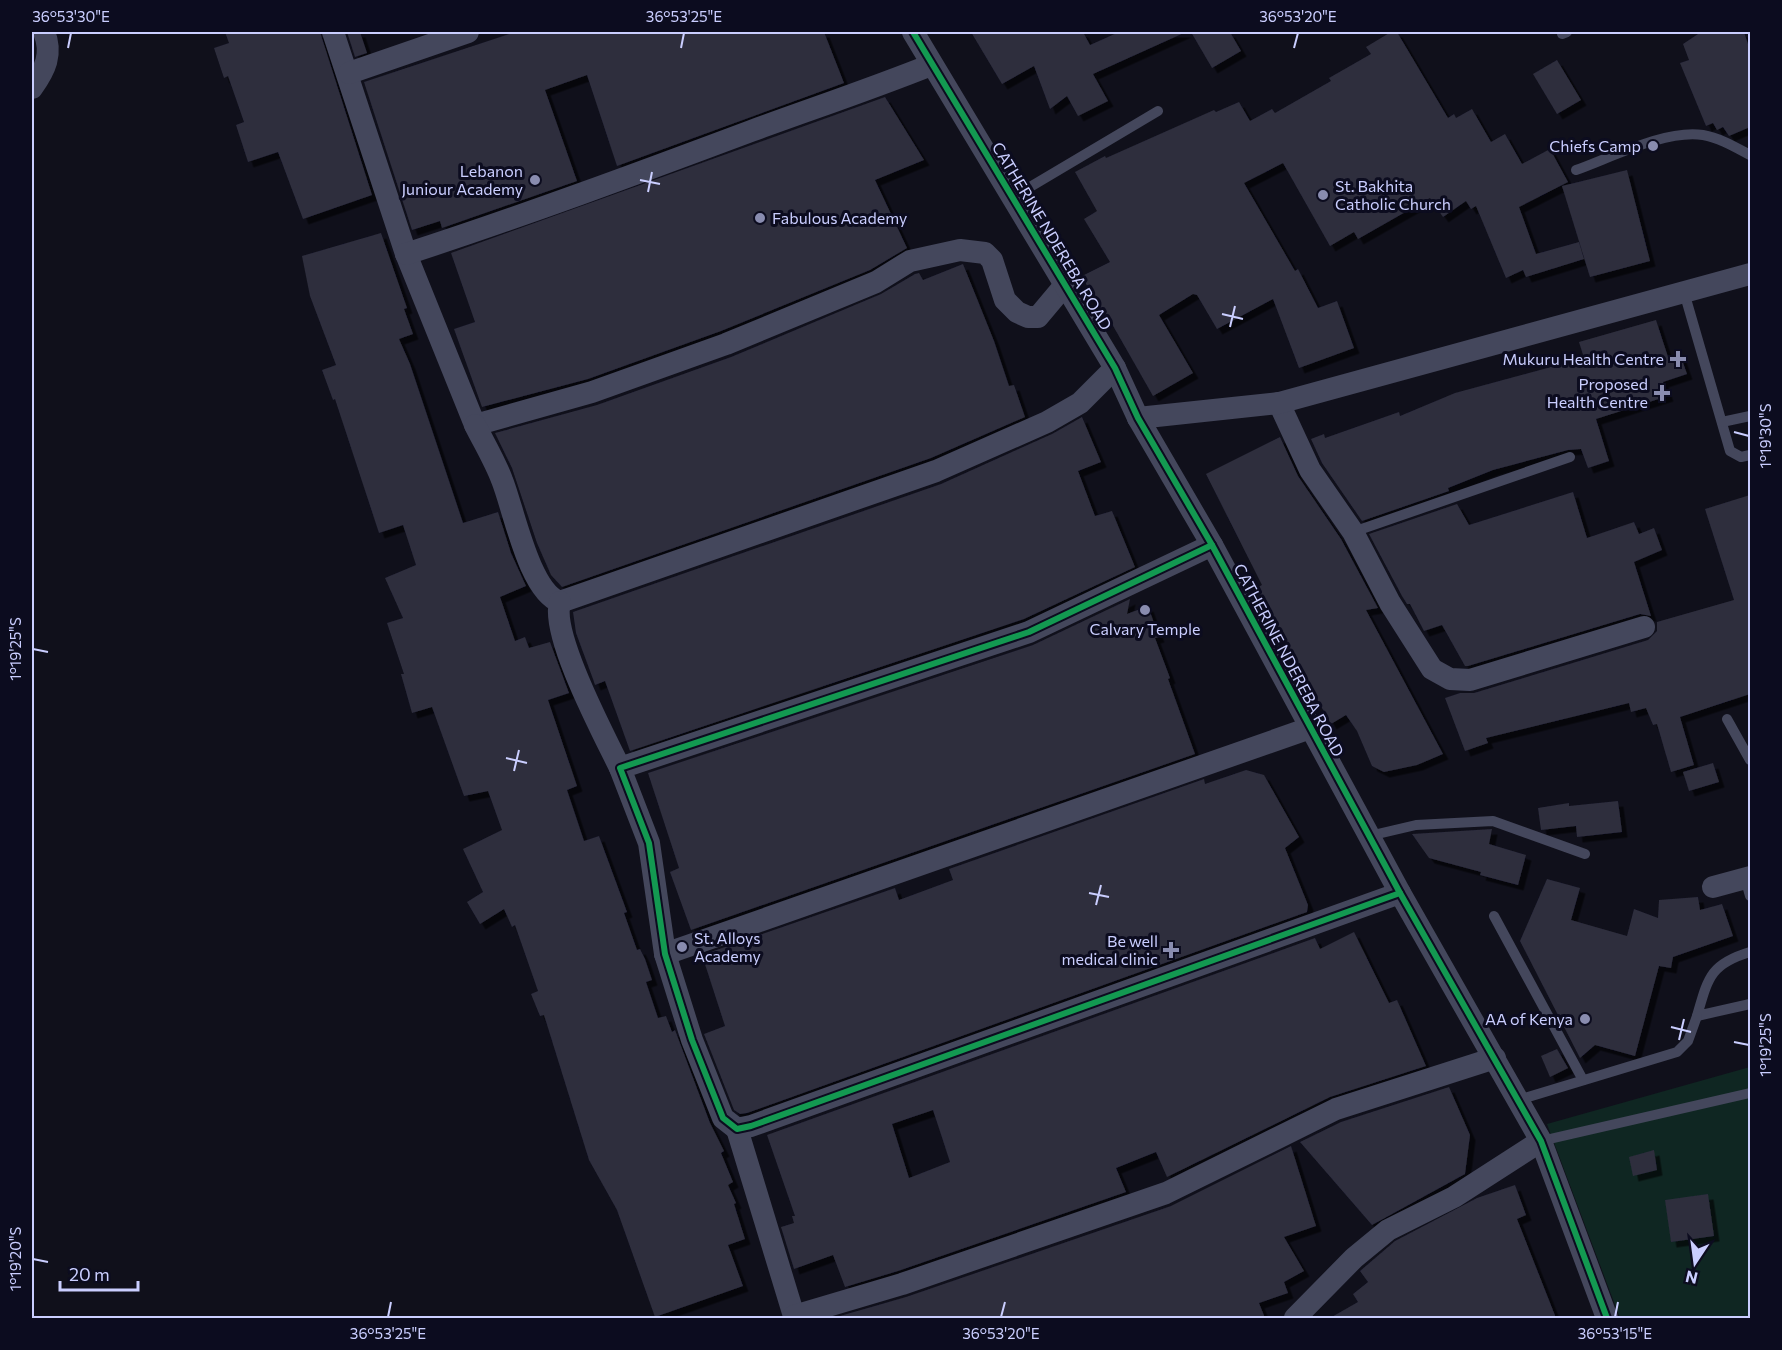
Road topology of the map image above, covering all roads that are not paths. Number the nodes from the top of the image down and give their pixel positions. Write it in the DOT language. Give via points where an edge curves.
graph roads {
  1 [pos="44,32"];
  2 [pos="333,32"];
  3 [pos="468,32"];
  4 [pos="913,32"];
  5 [pos="931,65"];
  6 [pos="349,73"];
  7 [pos="32,88"];
  8 [pos="1158,111"];
  9 [pos="1750,155"];
  10 [pos="1576,170"];
  11 [pos="1014,196"];
  12 [pos="406,254"];
  13 [pos="1750,274"];
  14 [pos="1064,285"];
  15 [pos="1684,292"];
  16 [pos="1115,368"];
  17 [pos="1279,403"];
  18 [pos="1750,416"];
  19 [pos="1138,417"];
  20 [pos="1722,422"];
  21 [pos="475,425"];
  22 [pos="1750,454"];
  23 [pos="1570,457"];
  24 [pos="1353,532"];
  25 [pos="1212,545"];
  26 [pos="560,602"];
  27 [pos="1644,627"];
  28 [pos="1727,719"];
  29 [pos="1310,728"];
  30 [pos="1750,760"];
  31 [pos="620,768"];
  32 [pos="1369,836"];
  33 [pos="1585,854"];
  34 [pos="1749,883"];
  35 [pos="1713,887"];
  36 [pos="1400,893"];
  37 [pos="1494,916"];
  38 [pos="1750,952"];
  39 [pos="665,954"];
  40 [pos="1750,1004"];
  41 [pos="1697,1016"];
  42 [pos="1495,1058"];
  43 [pos="1583,1080"];
  44 [pos="1750,1093"];
  45 [pos="1518,1100"];
  46 [pos="736,1129"];
  47 [pos="1541,1141"];
  48 [pos="795,1317"];
  49 [pos="1295,1318"];
  50 [pos="1607,1318"];
  1 -- 7 [label="street" via="48,42 46,68"];
  2 -- 6 [label="street"];
  3 -- 6 [label="street"];
  4 -- 5 [label="street, CATHERINE NDEREBA ROAD"];
  5 -- 11 [label="street, CATHERINE NDEREBA ROAD"];
  5 -- 12 [label="street" via="639,174"];
  6 -- 12 [label="street"];
  8 -- 11 [label="lane"];
  9 -- 10 [label="lane" via="1701,134 1647,144"];
  11 -- 14 [label="street, CATHERINE NDEREBA ROAD"];
  12 -- 21 [label="street"];
  13 -- 15 [label="street"];
  14 -- 16 [label="street, CATHERINE NDEREBA ROAD"];
  14 -- 21 [label="street" via="1038,317 1028,317 1005,300 992,260 985,253 960,250 910,261 876,282 726,344 592,392"];
  15 -- 17 [label="street"];
  15 -- 20 [label="lane"];
  16 -- 19 [label="street, CATHERINE NDEREBA ROAD"];
  16 -- 26 [label="street" via="1080,403 1047,422 936,471"];
  17 -- 19 [label="street"];
  17 -- 24 [label="street" via="1310,470"];
  18 -- 20 [label="lane"];
  19 -- 25 [label="street, CATHERINE NDEREBA ROAD"];
  20 -- 22 [label="lane" via="1730,451 1741,457"];
  21 -- 26 [label="street" via="501,479 537,576 545,592"];
  23 -- 24 [label="lane"];
  24 -- 27 [label="street" via="1390,603 1432,669 1450,679 1470,680"];
  25 -- 29 [label="street, CATHERINE NDEREBA ROAD"];
  25 -- 31 [label="street" via="1029,632"];
  26 -- 31 [label="street" via="562,637"];
  28 -- 30 [label="lane"];
  29 -- 32 [label="street, CATHERINE NDEREBA ROAD"];
  29 -- 39 [label="street"];
  31 -- 39 [label="street" via="649,843"];
  32 -- 33 [label="lane" via="1416,825 1493,821"];
  32 -- 36 [label="street, CATHERINE NDEREBA ROAD"];
  34 -- 35 [label="street"];
  36 -- 42 [label="street, CATHERINE NDEREBA ROAD"];
  36 -- 46 [label="street"];
  37 -- 43 [label="lane"];
  38 -- 41 [label="lane" via="1722,962 1712,972"];
  39 -- 46 [label="street" via="714,1098 723,1118"];
  40 -- 41 [label="lane"];
  41 -- 43 [label="lane" via="1688,1041 1677,1052"];
  42 -- 45 [label="street, CATHERINE NDEREBA ROAD"];
  42 -- 48 [label="street" via="1336,1109 1166,1193"];
  43 -- 45 [label="lane"];
  44 -- 47 [label="lane"];
  45 -- 47 [label="street, CATHERINE NDEREBA ROAD"];
  46 -- 48 [label="street"];
  47 -- 49 [label="street" via="1455,1197 1388,1230 1354,1258"];
  47 -- 50 [label="street, CATHERINE NDEREBA ROAD"];
}
